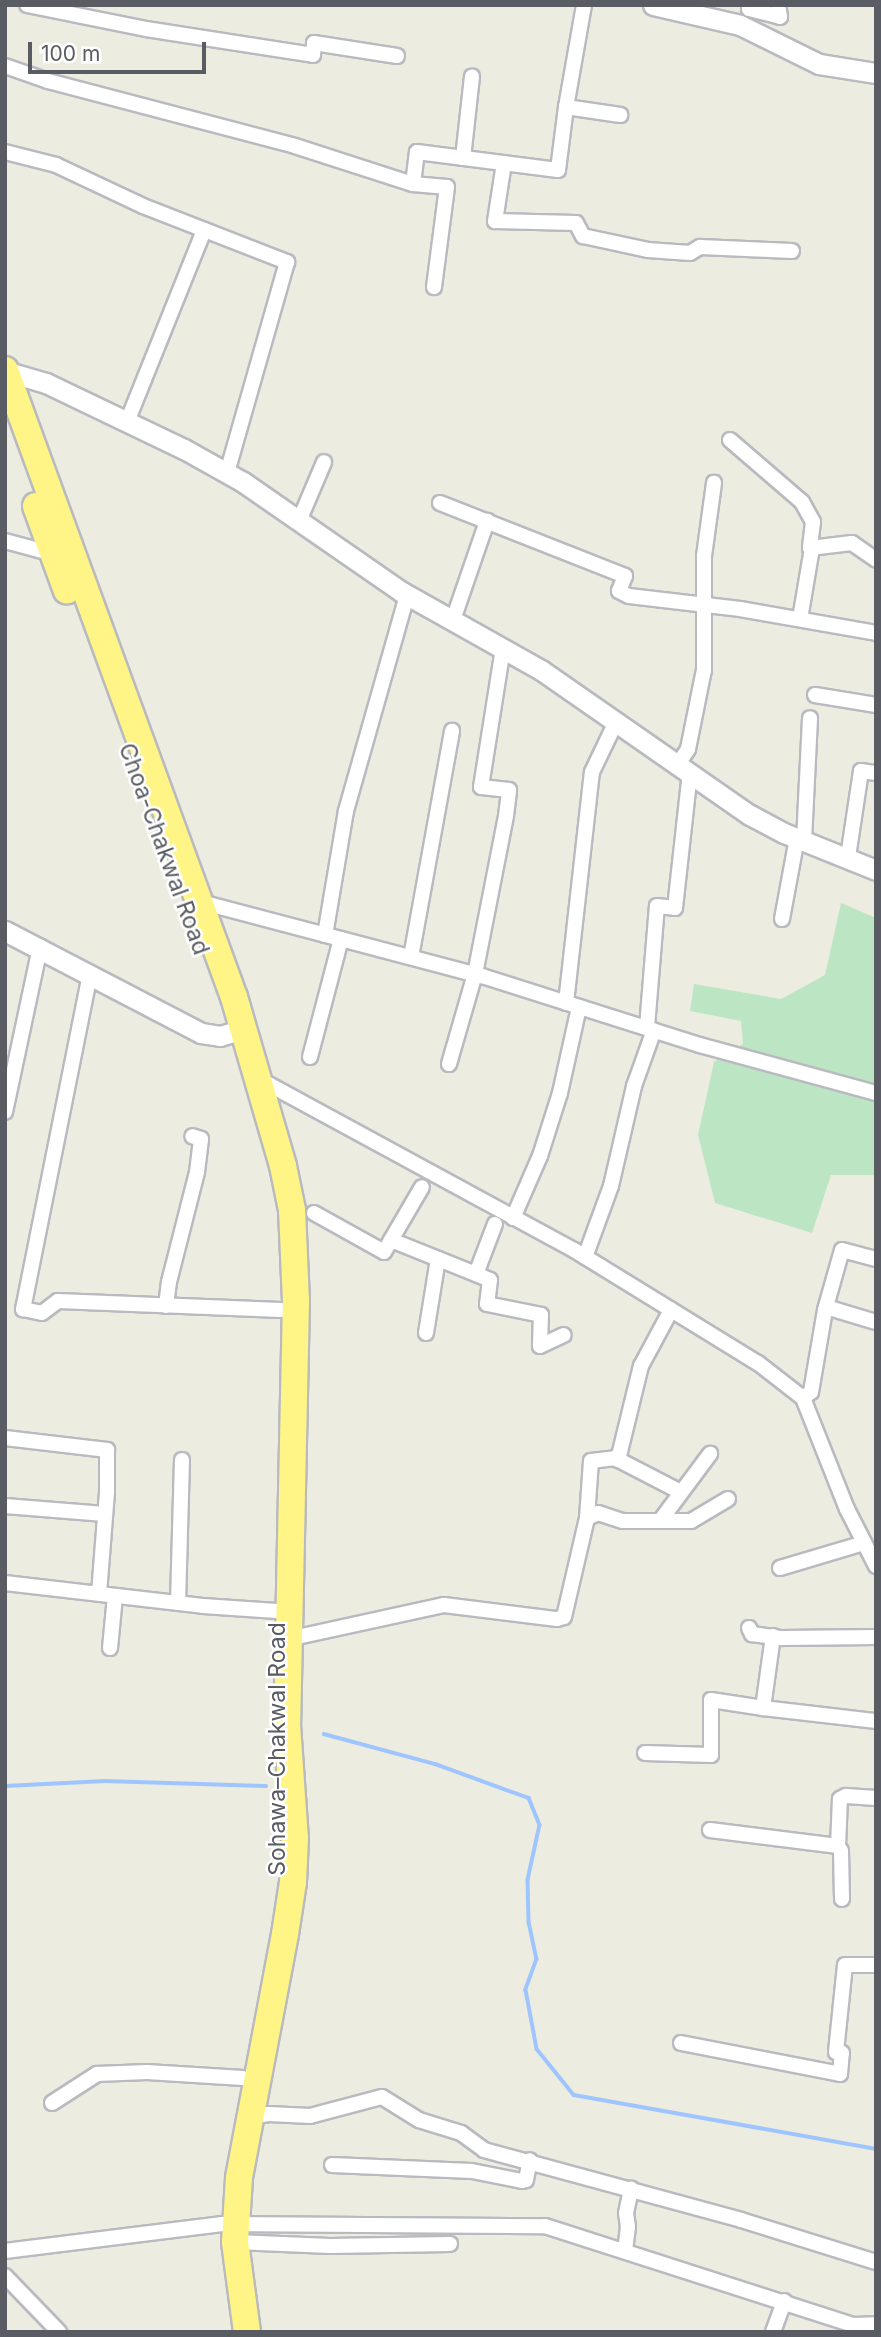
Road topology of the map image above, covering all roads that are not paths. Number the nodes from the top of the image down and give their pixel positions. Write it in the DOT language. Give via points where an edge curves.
graph roads {
  1 [pos="27,5"];
  2 [pos="584,5"];
  3 [pos="744,5"];
  4 [pos="750,5"];
  5 [pos="778,5"];
  6 [pos="659,6"];
  7 [pos="740,25"];
  8 [pos="397,55"];
  9 [pos="5,66"];
  10 [pos="876,73"];
  11 [pos="472,76"];
  12 [pos="566,107"];
  13 [pos="620,115"];
  14 [pos="5,152"];
  15 [pos="463,158"];
  16 [pos="504,163"];
  17 [pos="413,184"];
  18 [pos="204,230"];
  19 [pos="792,251"];
  20 [pos="434,288"];
  21 [pos="5,371"];
  22 [pos="5,422"];
  23 [pos="127,422"];
  24 [pos="730,440"];
  25 [pos="324,462"];
  26 [pos="227,473"];
  27 [pos="714,483"];
  28 [pos="440,503"];
  29 [pos="299,521"];
  30 [pos="487,521"];
  31 [pos="5,541"];
  32 [pos="812,548"];
  33 [pos="53,554"];
  34 [pos="876,561"];
  35 [pos="407,595"];
  36 [pos="702,606"];
  37 [pos="800,619"];
  38 [pos="453,620"];
  39 [pos="876,633"];
  40 [pos="503,648"];
  41 [pos="815,695"];
  42 [pos="876,705"];
  43 [pos="810,718"];
  44 [pos="617,722"];
  45 [pos="452,731"];
  46 [pos="684,768"];
  47 [pos="876,773"];
  48 [pos="800,839"];
  49 [pos="848,857"];
  50 [pos="876,870"];
  51 [pos="201,902"];
  52 [pos="782,919"];
  53 [pos="5,931"];
  54 [pos="324,934"];
  55 [pos="341,939"];
  56 [pos="40,947"];
  57 [pos="411,957"];
  58 [pos="90,974"];
  59 [pos="475,974"];
  60 [pos="573,1005"];
  61 [pos="650,1028"];
  62 [pos="237,1031"];
  63 [pos="310,1057"];
  64 [pos="449,1064"];
  65 [pos="259,1079"];
  66 [pos="876,1093"];
  67 [pos="5,1112"];
  68 [pos="192,1136"];
  69 [pos="422,1187"];
  70 [pos="314,1213"];
  71 [pos="513,1218"];
  72 [pos="495,1224"];
  73 [pos="391,1240"];
  74 [pos="585,1257"];
  75 [pos="438,1259"];
  76 [pos="876,1259"];
  77 [pos="476,1274"];
  78 [pos="281,1298"];
  79 [pos="166,1306"];
  80 [pos="826,1307"];
  81 [pos="671,1310"];
  82 [pos="876,1322"];
  83 [pos="426,1332"];
  84 [pos="564,1335"];
  85 [pos="803,1398"];
  86 [pos="5,1438"];
  87 [pos="710,1454"];
  88 [pos="181,1460"];
  89 [pos="618,1460"];
  90 [pos="681,1492"];
  91 [pos="728,1499"];
  92 [pos="5,1506"];
  93 [pos="105,1514"];
  94 [pos="587,1518"];
  95 [pos="660,1521"];
  96 [pos="866,1537"];
  97 [pos="876,1566"];
  98 [pos="780,1569"];
  99 [pos="5,1583"];
  100 [pos="99,1594"];
  101 [pos="115,1596"];
  102 [pos="178,1603"];
  103 [pos="277,1611"];
  104 [pos="749,1628"];
  105 [pos="773,1636"];
  106 [pos="876,1637"];
  107 [pos="288,1639"];
  108 [pos="110,1648"];
  109 [pos="763,1708"];
  110 [pos="876,1721"];
  111 [pos="645,1753"];
  112 [pos="876,1798"];
  113 [pos="710,1830"];
  114 [pos="838,1846"];
  115 [pos="842,1899"];
  116 [pos="876,1965"];
  117 [pos="681,2043"];
  118 [pos="243,2078"];
  119 [pos="52,2103"];
  120 [pos="250,2117"];
  121 [pos="530,2160"];
  122 [pos="332,2165"];
  123 [pos="631,2189"];
  124 [pos="231,2230"];
  125 [pos="450,2244"];
  126 [pos="5,2251"];
  127 [pos="625,2251"];
  128 [pos="876,2262"];
  129 [pos="5,2276"];
  130 [pos="784,2301"];
  131 [pos="876,2324"];
  132 [pos="59,2332"];
  133 [pos="232,2332"];
  134 [pos="247,2332"];
  135 [pos="772,2332"];
  1 -- 8 [label="street" via="313,55 314,43"];
  2 -- 12 [label="street"];
  3 -- 7 [label="street"];
  4 -- 5 [label="street" via="749,9 780,17"];
  6 -- 7 [label="street"];
  7 -- 10 [label="street" via="819,64"];
  9 -- 17 [label="street" via="295,145"];
  11 -- 15 [label="street"];
  12 -- 13 [label="street"];
  12 -- 16 [label="street" via="558,170"];
  14 -- 18 [label="street" via="56,164"];
  15 -- 16 [label="street"];
  15 -- 17 [label="street" via="417,152"];
  16 -- 19 [label="street" via="495,221 576,223 583,236 648,250"];
  17 -- 20 [label="street" via="447,187"];
  18 -- 23 [label="street"];
  18 -- 26 [label="street" via="287,262"];
  21 -- 23 [label="street" via="46,383"];
  21 -- 51 [label="highway"];
  22 -- 33 [label="highway, Choa-Chakwal Road"];
  23 -- 26 [label="street"];
  24 -- 32 [label="street" via="802,502 813,522"];
  25 -- 29 [label="street"];
  26 -- 29 [label="street"];
  27 -- 36 [label="street"];
  28 -- 30 [label="street"];
  29 -- 35 [label="street"];
  30 -- 36 [label="street" via="625,576 620,591 629,596"];
  30 -- 38 [label="street"];
  31 -- 33 [label="street"];
  32 -- 34 [label="street" via="852,543"];
  32 -- 37 [label="street"];
  33 -- 62 [label="highway, Choa-Chakwal Road"];
  35 -- 38 [label="street"];
  35 -- 54 [label="street" via="346,811"];
  36 -- 37 [label="street"];
  36 -- 46 [label="street" via="704,670"];
  37 -- 39 [label="street"];
  38 -- 40 [label="street"];
  40 -- 44 [label="street"];
  40 -- 59 [label="street" via="481,787 509,790 493,896"];
  41 -- 42 [label="street"];
  43 -- 48 [label="street"];
  44 -- 46 [label="street"];
  44 -- 60 [label="street" via="592,772"];
  45 -- 57 [label="street"];
  46 -- 48 [label="street" via="750,815"];
  46 -- 61 [label="street" via="675,908 657,906"];
  47 -- 49 [label="street" via="862,771"];
  48 -- 49 [label="street"];
  48 -- 52 [label="street"];
  49 -- 50 [label="street"];
  51 -- 54 [label="street"];
  51 -- 62 [label="highway"];
  53 -- 56 [label="street"];
  54 -- 55 [label="street"];
  55 -- 57 [label="street"];
  55 -- 63 [label="street"];
  56 -- 58 [label="street"];
  56 -- 67 [label="street"];
  57 -- 59 [label="street"];
  58 -- 62 [label="street" via="201,1033 220,1036"];
  58 -- 79 [label="street" via="23,1309 42,1313 58,1301"];
  59 -- 60 [label="street"];
  59 -- 64 [label="street"];
  60 -- 61 [label="street"];
  60 -- 71 [label="street" via="560,1093"];
  61 -- 66 [label="street"];
  61 -- 74 [label="street" via="611,1186"];
  62 -- 65 [label="highway"];
  62 -- 78 [label="highway, Choa-Chakwal Road" via="273,1197"];
  65 -- 71 [label="street"];
  65 -- 107 [label="highway" via="283,1166 295,1255"];
  68 -- 79 [label="street" via="201,1139 197,1172"];
  69 -- 73 [label="street"];
  70 -- 73 [label="street" via="384,1252"];
  71 -- 74 [label="street"];
  72 -- 77 [label="street"];
  73 -- 75 [label="street"];
  74 -- 81 [label="street"];
  75 -- 77 [label="street"];
  75 -- 83 [label="street"];
  76 -- 80 [label="street" via="842,1250"];
  77 -- 84 [label="street" via="490,1280 486,1304 541,1315 540,1346"];
  78 -- 79 [label="street"];
  78 -- 103 [label="highway, Sohawa–Chakwal Road"];
  80 -- 82 [label="street"];
  80 -- 85 [label="street" via="811,1392"];
  81 -- 85 [label="street" via="758,1363"];
  81 -- 89 [label="street" via="641,1366"];
  85 -- 96 [label="street"];
  86 -- 93 [label="street" via="107,1450"];
  87 -- 90 [label="street"];
  88 -- 102 [label="street"];
  89 -- 90 [label="street"];
  89 -- 94 [label="street" via="591,1461"];
  90 -- 95 [label="street"];
  91 -- 95 [label="street" via="691,1521"];
  92 -- 93 [label="street"];
  93 -- 100 [label="street"];
  94 -- 95 [label="street" via="598,1513 624,1521"];
  94 -- 107 [label="street" via="564,1617 444,1605"];
  96 -- 97 [label="street"];
  96 -- 98 [label="street"];
  99 -- 100 [label="street"];
  100 -- 101 [label="street"];
  101 -- 102 [label="street"];
  101 -- 108 [label="street"];
  102 -- 103 [label="street"];
  103 -- 118 [label="highway, Sohawa–Chakwal Road" via="280,1875"];
  104 -- 105 [label="street" via="752,1634"];
  105 -- 106 [label="street"];
  105 -- 109 [label="street"];
  107 -- 120 [label="highway" via="293,1882"];
  109 -- 110 [label="street"];
  109 -- 111 [label="street" via="711,1700 711,1755"];
  112 -- 114 [label="street" via="840,1799"];
  113 -- 114 [label="street"];
  114 -- 115 [label="street"];
  116 -- 117 [label="street" via="845,1965 836,2052 842,2053 840,2074"];
  118 -- 119 [label="street" via="97,2074"];
  118 -- 124 [label="highway, Sohawa–Chakwal Road"];
  120 -- 121 [label="street" via="310,2116 382,2097 419,2120 461,2133 484,2150"];
  120 -- 124 [label="highway"];
  121 -- 122 [label="street" via="522,2181 472,2171"];
  121 -- 123 [label="street"];
  123 -- 127 [label="street"];
  123 -- 128 [label="street"];
  124 -- 125 [label="street" via="330,2246"];
  124 -- 126 [label="street"];
  124 -- 127 [label="street" via="394,2224 545,2226"];
  124 -- 133 [label="highway, Sohawa–Chakwal Road"];
  124 -- 134 [label="highway"];
  127 -- 130 [label="street"];
  129 -- 132 [label="street"];
  130 -- 131 [label="street" via="853,2325"];
  130 -- 135 [label="street"];
}
